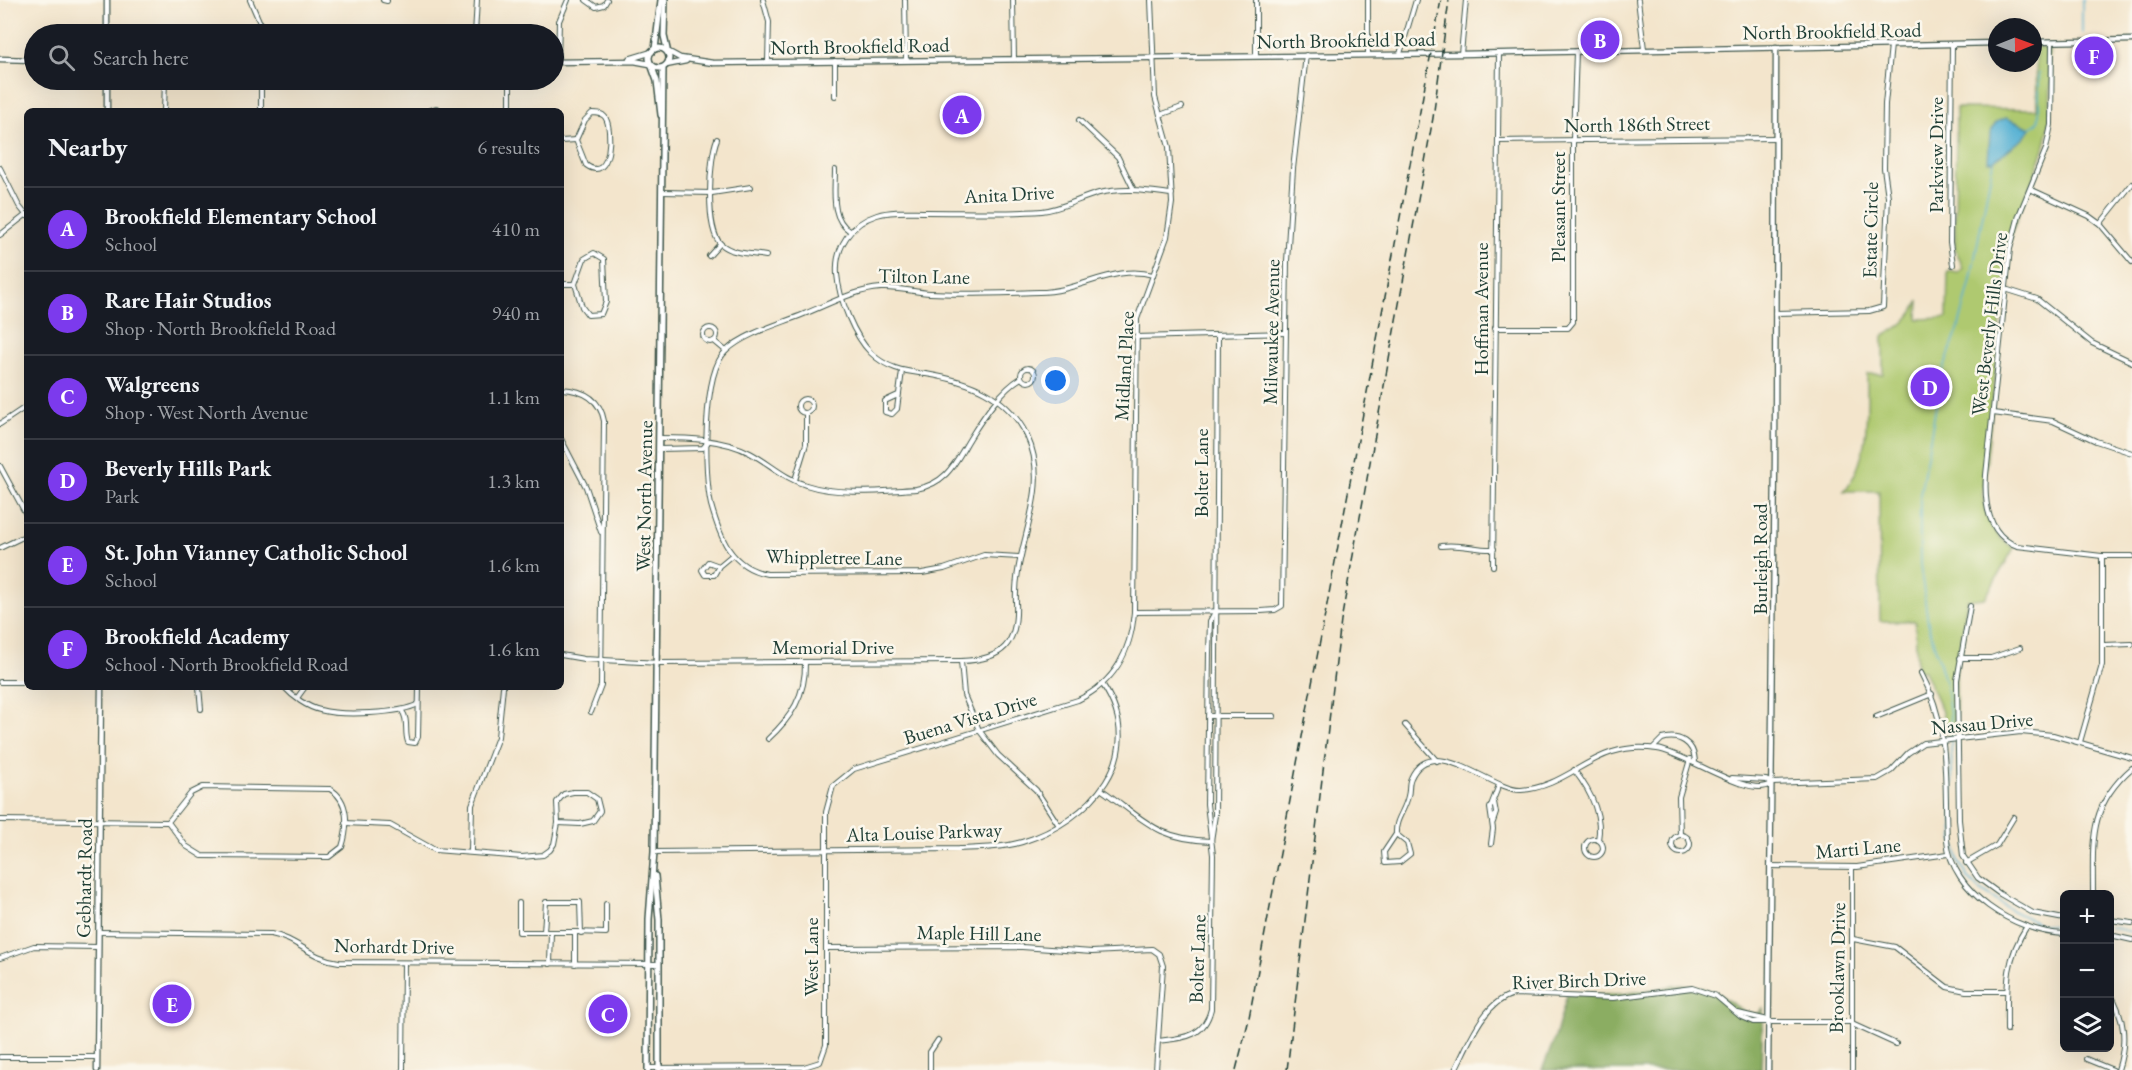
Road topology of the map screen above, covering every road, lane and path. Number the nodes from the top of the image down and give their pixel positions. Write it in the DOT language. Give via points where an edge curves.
graph roads {
  1 [pos="107,0"];
  2 [pos="250,0"];
  3 [pos="477,0"];
  4 [pos="568,0"];
  5 [pos="585,0"];
  6 [pos="607,0"];
  7 [pos="663,0"];
  8 [pos="762,0"];
  9 [pos="905,0"];
  10 [pos="1012,0"];
  11 [pos="1150,0"];
  12 [pos="1256,0"];
  13 [pos="1368,0"];
  14 [pos="1416,0"];
  15 [pos="1466,0"];
  16 [pos="1638,0"];
  17 [pos="107,24"];
  18 [pos="260,24"];
  19 [pos="476,24"];
  20 [pos="559,24"];
  21 [pos="2132,40"];
  22 [pos="2042,42"];
  23 [pos="2052,42"];
  24 [pos="1988,43"];
  25 [pos="1952,44"];
  26 [pos="1891,45"];
  27 [pos="1776,47"];
  28 [pos="1644,49"];
  29 [pos="653,51"];
  30 [pos="668,51"];
  31 [pos="1576,51"];
  32 [pos="1499,53"];
  33 [pos="1400,54"];
  34 [pos="1461,54"];
  35 [pos="1306,55"];
  36 [pos="1368,55"];
  37 [pos="1256,56"];
  38 [pos="1152,58"];
  39 [pos="0,59"];
  40 [pos="1014,59"];
  41 [pos="24,60"];
  42 [pos="906,60"];
  43 [pos="696,61"];
  44 [pos="768,61"];
  45 [pos="835,61"];
  46 [pos="564,62"];
  47 [pos="618,62"];
  48 [pos="651,66"];
  49 [pos="664,66"];
  50 [pos="107,90"];
  51 [pos="165,90"];
  52 [pos="261,90"];
  53 [pos="510,90"];
  54 [pos="834,96"];
  55 [pos="1182,107"];
  56 [pos="107,108"];
  57 [pos="164,108"];
  58 [pos="261,108"];
  59 [pos="510,108"];
  60 [pos="1160,115"];
  61 [pos="1079,120"];
  62 [pos="662,133"];
  63 [pos="1776,138"];
  64 [pos="717,139"];
  65 [pos="1573,139"];
  66 [pos="576,140"];
  67 [pos="564,141"];
  68 [pos="1498,141"];
  69 [pos="0,168"];
  70 [pos="835,170"];
  71 [pos="2132,184"];
  72 [pos="751,187"];
  73 [pos="1133,188"];
  74 [pos="2030,189"];
  75 [pos="662,192"];
  76 [pos="712,193"];
  77 [pos="1172,194"];
  78 [pos="24,212"];
  79 [pos="24,217"];
  80 [pos="2100,224"];
  81 [pos="850,231"];
  82 [pos="0,235"];
  83 [pos="720,244"];
  84 [pos="709,256"];
  85 [pos="766,256"];
  86 [pos="2132,262"];
  87 [pos="1953,265"];
  88 [pos="1153,275"];
  89 [pos="564,284"];
  90 [pos="575,284"];
  91 [pos="2005,289"];
  92 [pos="843,298"];
  93 [pos="1775,313"];
  94 [pos="1496,328"];
  95 [pos="1285,333"];
  96 [pos="1218,334"];
  97 [pos="1136,337"];
  98 [pos="714,341"];
  99 [pos="726,351"];
  100 [pos="2132,362"];
  101 [pos="902,371"];
  102 [pos="1021,378"];
  103 [pos="564,390"];
  104 [pos="898,395"];
  105 [pos="998,400"];
  106 [pos="24,408"];
  107 [pos="806,413"];
  108 [pos="1993,413"];
  109 [pos="0,424"];
  110 [pos="660,438"];
  111 [pos="708,442"];
  112 [pos="564,445"];
  113 [pos="660,449"];
  114 [pos="2132,453"];
  115 [pos="0,466"];
  116 [pos="795,480"];
  117 [pos="24,510"];
  118 [pos="602,536"];
  119 [pos="24,537"];
  120 [pos="1441,546"];
  121 [pos="0,549"];
  122 [pos="1494,549"];
  123 [pos="731,556"];
  124 [pos="2102,556"];
  125 [pos="2132,556"];
  126 [pos="1019,557"];
  127 [pos="719,566"];
  128 [pos="1494,566"];
  129 [pos="1970,606"];
  130 [pos="1215,611"];
  131 [pos="1134,612"];
  132 [pos="2132,644"];
  133 [pos="2104,645"];
  134 [pos="2020,648"];
  135 [pos="564,655"];
  136 [pos="1960,658"];
  137 [pos="602,660"];
  138 [pos="656,662"];
  139 [pos="805,662"];
  140 [pos="961,662"];
  141 [pos="1921,673"];
  142 [pos="0,682"];
  143 [pos="24,682"];
  144 [pos="1103,685"];
  145 [pos="101,690"];
  146 [pos="199,690"];
  147 [pos="288,690"];
  148 [pos="303,690"];
  149 [pos="419,690"];
  150 [pos="503,690"];
  151 [pos="1932,694"];
  152 [pos="297,698"];
  153 [pos="418,704"];
  154 [pos="201,708"];
  155 [pos="402,711"];
  156 [pos="591,712"];
  157 [pos="1208,716"];
  158 [pos="1216,716"];
  159 [pos="1274,716"];
  160 [pos="1876,717"];
  161 [pos="1405,725"];
  162 [pos="979,730"];
  163 [pos="1956,738"];
  164 [pos="1946,739"];
  165 [pos="768,740"];
  166 [pos="2079,742"];
  167 [pos="1653,748"];
  168 [pos="2132,758"];
  169 [pos="1690,759"];
  170 [pos="1695,761"];
  171 [pos="1437,762"];
  172 [pos="2132,768"];
  173 [pos="1574,770"];
  174 [pos="1772,783"];
  175 [pos="1499,785"];
  176 [pos="1101,790"];
  177 [pos="2014,817"];
  178 [pos="0,820"];
  179 [pos="100,821"];
  180 [pos="168,822"];
  181 [pos="345,823"];
  182 [pos="558,823"];
  183 [pos="1058,824"];
  184 [pos="1396,834"];
  185 [pos="1680,835"];
  186 [pos="1598,840"];
  187 [pos="1211,841"];
  188 [pos="1491,844"];
  189 [pos="471,851"];
  190 [pos="826,851"];
  191 [pos="654,852"];
  192 [pos="1948,854"];
  193 [pos="654,859"];
  194 [pos="1966,863"];
  195 [pos="1770,866"];
  196 [pos="1852,867"];
  197 [pos="2093,890"];
  198 [pos="519,903"];
  199 [pos="606,904"];
  200 [pos="2060,918"];
  201 [pos="2114,921"];
  202 [pos="2132,923"];
  203 [pos="2027,926"];
  204 [pos="99,932"];
  205 [pos="544,932"];
  206 [pos="551,932"];
  207 [pos="576,932"];
  208 [pos="581,933"];
  209 [pos="2060,933"];
  210 [pos="2114,936"];
  211 [pos="1853,939"];
  212 [pos="2132,940"];
  213 [pos="98,947"];
  214 [pos="826,948"];
  215 [pos="0,957"];
  216 [pos="404,963"];
  217 [pos="550,964"];
  218 [pos="575,964"];
  219 [pos="659,964"];
  220 [pos="648,965"];
  221 [pos="2007,991"];
  222 [pos="2112,998"];
  223 [pos="1769,1021"];
  224 [pos="1852,1023"];
  225 [pos="2007,1030"];
  226 [pos="938,1040"];
  227 [pos="1158,1041"];
  228 [pos="1896,1044"];
  229 [pos="0,1057"];
  230 [pos="97,1058"];
  231 [pos="2086,1059"];
  232 [pos="648,1069"];
  233 [pos="659,1069"];
  234 [pos="97,1070"];
  235 [pos="403,1070"];
  236 [pos="930,1070"];
  237 [pos="1156,1070"];
  238 [pos="1455,1070"];
  239 [pos="1768,1070"];
  240 [pos="1852,1070"];
  241 [pos="2113,1070"];
  242 [pos="2118,1070"];
  1 -- 17 [label="street"];
  2 -- 18 [label="street"];
  3 -- 19 [label="street"];
  4 -- 20 [label="street"];
  5 -- 6 [label="street" via="596,7"];
  7 -- 29 [label="main road"];
  7 -- 30 [label="main road"];
  8 -- 44 [label="street" via="768,15"];
  9 -- 42 [label="street"];
  10 -- 40 [label="street"];
  11 -- 38 [label="street, Midland Place"];
  12 -- 37 [label="street"];
  13 -- 36 [label="street"];
  14 -- 33 [label="street"];
  15 -- 34 [label="street"];
  16 -- 28 [label="street"];
  21 -- 23 [label="street"];
  22 -- 23 [label="street"];
  23 -- 74 [label="street, West Beverly Hills Drive" via="2051,125"];
  24 -- 25 [label="street, North Brookfield Road"];
  25 -- 26 [label="street, North Brookfield Road"];
  25 -- 87 [label="street, Parkview Drive"];
  26 -- 27 [label="street, North Brookfield Road"];
  26 -- 93 [label="street, Estate Circle" via="1884,104 1888,197 1883,307 1869,311"];
  27 -- 28 [label="street, North Brookfield Road"];
  27 -- 63 [label="street, Burleigh Road"];
  28 -- 31 [label="street, North Brookfield Road"];
  29 -- 30 [label="main road"];
  29 -- 47 [label="street"];
  29 -- 48 [label="main road"];
  30 -- 43 [label="street, North Brookfield Road"];
  30 -- 49 [label="main road, West North Avenue"];
  31 -- 32 [label="street, North Brookfield Road"];
  31 -- 65 [label="street, Pleasant Street"];
  32 -- 34 [label="street, North Brookfield Road"];
  32 -- 68 [label="street, Hoffman Avenue"];
  33 -- 34 [label="street, North Brookfield Road"];
  33 -- 36 [label="street, North Brookfield Road"];
  35 -- 36 [label="street, North Brookfield Road"];
  35 -- 37 [label="street, North Brookfield Road"];
  35 -- 95 [label="street, Milwaukee Avenue" via="1290,211"];
  37 -- 38 [label="street, North Brookfield Road"];
  38 -- 40 [label="street, North Brookfield Road"];
  38 -- 60 [label="street, Midland Place"];
  39 -- 41 [label="street"];
  40 -- 42 [label="street, North Brookfield Road"];
  42 -- 45 [label="street, North Brookfield Road"];
  43 -- 44 [label="street, North Brookfield Road"];
  43 -- 49 [label="street, North Brookfield Road"];
  44 -- 45 [label="street, North Brookfield Road"];
  45 -- 54 [label="street"];
  46 -- 47 [label="street"];
  47 -- 48 [label="street"];
  48 -- 49 [label="main road"];
  48 -- 62 [label="main road, West North Avenue" via="658,87"];
  49 -- 62 [label="main road, West North Avenue"];
  50 -- 56 [label="street"];
  51 -- 57 [label="street"];
  52 -- 58 [label="street"];
  53 -- 59 [label="street"];
  55 -- 60 [label="street"];
  60 -- 77 [label="street, Midland Place" via="1170,156"];
  61 -- 73 [label="street" via="1118,157"];
  62 -- 75 [label="main road, West North Avenue"];
  63 -- 65 [label="street, North 186th Street"];
  63 -- 93 [label="street, Burleigh Road"];
  64 -- 76 [label="street"];
  65 -- 68 [label="street, North 186th Street"];
  65 -- 94 [label="street, Pleasant Street" via="1571,327"];
  66 -- 66 [label="street" via="589,168 602,168 608,161 608,126 601,114 592,113 585,120"];
  66 -- 67 [label="street"];
  68 -- 94 [label="street, Hoffman Avenue"];
  69 -- 78 [label="street"];
  70 -- 81 [label="street" via="835,205 838,217"];
  71 -- 80 [label="street"];
  72 -- 76 [label="street"];
  73 -- 77 [label="street, Anita Drive"];
  73 -- 81 [label="street, Anita Drive" via="1097,194 1044,211 889,212 870,217"];
  74 -- 80 [label="street" via="2075,208"];
  74 -- 91 [label="street, West Beverly Hills Drive" via="2012,240"];
  75 -- 76 [label="street"];
  75 -- 110 [label="main road, West North Avenue"];
  76 -- 83 [label="street" via="712,230"];
  77 -- 88 [label="street, Midland Place" via="1167,237"];
  79 -- 82 [label="street"];
  80 -- 86 [label="street"];
  81 -- 92 [label="street" via="838,257 837,276"];
  83 -- 84 [label="street"];
  83 -- 85 [label="street" via="741,253"];
  88 -- 92 [label="street, Tilton Lane" via="1123,271 1070,289 1043,292 936,293 884,288"];
  88 -- 97 [label="street, Midland Place" via="1138,314"];
  89 -- 90 [label="street"];
  90 -- 90 [label="street" via="586,313 601,314 606,302 604,259 594,253 584,259"];
  91 -- 100 [label="street" via="2037,299 2091,344"];
  91 -- 108 [label="street, West Beverly Hills Drive"];
  92 -- 99 [label="street, Tilton Lane"];
  92 -- 101 [label="street" via="865,346 883,363"];
  93 -- 174 [label="street, Burleigh Road"];
  94 -- 122 [label="street, Hoffman Avenue"];
  95 -- 96 [label="street"];
  95 -- 130 [label="street, Milwaukee Avenue" via="1283,602 1279,609"];
  96 -- 97 [label="street"];
  96 -- 130 [label="street, Bolter Lane"];
  97 -- 131 [label="street, Midland Place"];
  98 -- 99 [label="street"];
  99 -- 111 [label="street" via="716,366 710,388"];
  101 -- 104 [label="street"];
  101 -- 105 [label="street" via="963,381"];
  102 -- 105 [label="street"];
  103 -- 118 [label="street" via="585,394 603,414"];
  104 -- 104 [label="street" via="885,401 885,412 896,412"];
  105 -- 116 [label="street" via="951,471 932,485 827,490"];
  105 -- 126 [label="street" via="1020,424 1035,458 1035,497"];
  106 -- 109 [label="street"];
  107 -- 116 [label="street" via="806,444"];
  108 -- 114 [label="street" via="2053,421"];
  108 -- 124 [label="street, West Beverly Hills Drive" via="1986,502 1998,533 2008,542 2025,548"];
  110 -- 111 [label="street"];
  110 -- 113 [label="main road, West North Avenue"];
  111 -- 113 [label="street" via="703,448"];
  111 -- 116 [label="street" via="744,450"];
  111 -- 123 [label="street" via="710,500"];
  112 -- 118 [label="street" via="586,487"];
  113 -- 138 [label="main road, West North Avenue"];
  115 -- 117 [label="street"];
  118 -- 137 [label="street"];
  119 -- 121 [label="street"];
  120 -- 122 [label="street" via="1459,544"];
  122 -- 128 [label="street, Hoffman Avenue"];
  123 -- 126 [label="street, Whippletree Lane" via="757,572 774,574 922,573 984,555"];
  123 -- 127 [label="street"];
  124 -- 125 [label="street"];
  124 -- 133 [label="street"];
  126 -- 140 [label="street, Memorial Drive" via="1017,624 1006,646 991,658"];
  127 -- 127 [label="street" via="708,562 703,566 705,575 714,575"];
  129 -- 136 [label="street"];
  130 -- 131 [label="street"];
  130 -- 157 [label="street, Bolter Lane" via="1210,621"];
  130 -- 158 [label="street, Bolter Lane"];
  131 -- 144 [label="street, Buena Vista Drive" via="1128,650"];
  132 -- 133 [label="street"];
  133 -- 166 [label="street" via="2098,682"];
  134 -- 136 [label="street" via="1995,657"];
  135 -- 137 [label="street, Memorial Drive"];
  136 -- 163 [label="street"];
  137 -- 138 [label="street, Memorial Drive"];
  137 -- 156 [label="street" via="600,693"];
  138 -- 139 [label="street, Memorial Drive"];
  138 -- 191 [label="main road, West North Avenue"];
  139 -- 140 [label="street, Memorial Drive"];
  139 -- 165 [label="street" via="797,704"];
  140 -- 162 [label="street" via="964,695"];
  141 -- 151 [label="street"];
  142 -- 143 [label="street"];
  144 -- 162 [label="street, Buena Vista Drive" via="1070,703"];
  144 -- 176 [label="street, Alta Louise Parkway" via="1118,716 1120,740 1115,764"];
  145 -- 179 [label="street, Gebhardt Road"];
  146 -- 154 [label="street"];
  147 -- 152 [label="street"];
  148 -- 152 [label="street"];
  149 -- 153 [label="street"];
  150 -- 189 [label="street" via="498,737 472,805"];
  151 -- 160 [label="street"];
  151 -- 164 [label="street"];
  152 -- 155 [label="street" via="321,711"];
  153 -- 155 [label="street"];
  153 -- 155 [label="street" via="415,742 406,738 406,717"];
  157 -- 158 [label="street"];
  157 -- 187 [label="street, Bolter Lane" via="1207,804"];
  158 -- 159 [label="street"];
  158 -- 187 [label="street, Bolter Lane"];
  161 -- 171 [label="street"];
  162 -- 183 [label="street" via="998,755 1036,790"];
  162 -- 190 [label="street, Buena Vista Drive" via="845,774 833,786 828,801"];
  163 -- 164 [label="street, Nassau Drive"];
  163 -- 166 [label="street, Nassau Drive" via="2030,732"];
  163 -- 194 [label="street" via="1960,834"];
  164 -- 174 [label="street, Nassau Drive" via="1915,746 1892,771 1877,779"];
  164 -- 192 [label="street"];
  166 -- 168 [label="street, Nassau Drive"];
  167 -- 169 [label="street, Nassau Drive"];
  167 -- 170 [label="street" via="1662,739 1681,739 1691,747"];
  167 -- 173 [label="street, Nassau Drive" via="1614,751"];
  169 -- 170 [label="street, Nassau Drive"];
  169 -- 185 [label="street" via="1679,797"];
  170 -- 174 [label="street, Nassau Drive" via="1735,782 1752,786"];
  171 -- 175 [label="street, Nassau Drive" via="1464,765"];
  171 -- 184 [label="street" via="1426,763 1413,774 1396,822"];
  172 -- 197 [label="street" via="2109,791 2097,815"];
  173 -- 175 [label="street, Nassau Drive" via="1532,788 1513,790"];
  173 -- 186 [label="street" via="1594,803"];
  174 -- 195 [label="street, Burleigh Road"];
  175 -- 188 [label="street" via="1489,813 1493,822"];
  176 -- 183 [label="street, Alta Louise Parkway"];
  176 -- 187 [label="street" via="1156,830 1178,838"];
  177 -- 194 [label="street" via="1997,845"];
  178 -- 179 [label="street"];
  179 -- 180 [label="street"];
  179 -- 204 [label="street, Gebhardt Road"];
  180 -- 181 [label="street" via="196,855 228,857 329,857 342,847"];
  180 -- 181 [label="street" via="191,793 210,787 330,789 343,799"];
  181 -- 189 [label="street" via="380,824 402,830 435,850"];
  182 -- 182 [label="street" via="593,821 600,811 597,800 587,792 564,794 557,802"];
  182 -- 189 [label="street" via="554,844 543,855 522,857"];
  183 -- 190 [label="street, Alta Louise Parkway" via="1032,838 998,847"];
  184 -- 184 [label="street" via="1407,843 1410,854 1400,862 1385,863 1384,852"];
  185 -- 185 [label="street" via="1672,846 1683,854 1691,844 1689,838"];
  186 -- 186 [label="street" via="1603,852 1596,858 1590,857 1585,852 1586,843"];
  187 -- 227 [label="street, Bolter Lane" via="1210,1014 1203,1027 1190,1037"];
  190 -- 191 [label="street, Alta Louise Parkway"];
  190 -- 214 [label="street, West Lane"];
  191 -- 193 [label="main road, West North Avenue"];
  192 -- 196 [label="street, Marti Lane"];
  192 -- 203 [label="street" via="1968,887 2000,912"];
  193 -- 219 [label="main road, West North Avenue"];
  193 -- 220 [label="main road, West North Avenue"];
  194 -- 200 [label="street" via="1978,878 2019,906"];
  195 -- 196 [label="street, Marti Lane"];
  195 -- 223 [label="street, Burleigh Road"];
  196 -- 211 [label="street, Brooklawn Drive"];
  198 -- 205 [label="street" via="519,933"];
  199 -- 208 [label="street" via="606,933"];
  201 -- 202 [label="street"];
  203 -- 209 [label="street"];
  203 -- 221 [label="street" via="2012,953"];
  204 -- 213 [label="street, Gebhardt Road"];
  204 -- 216 [label="street, Norhardt Drive" via="271,934 325,960"];
  205 -- 206 [label="street"];
  205 -- 208 [label="street" via="546,903 580,902"];
  206 -- 207 [label="street"];
  206 -- 217 [label="street"];
  207 -- 208 [label="street"];
  207 -- 218 [label="street"];
  210 -- 212 [label="street"];
  211 -- 221 [label="street" via="1895,947 1947,987"];
  211 -- 224 [label="street, Brooklawn Drive"];
  213 -- 215 [label="street" via="34,946"];
  213 -- 230 [label="street, Gebhardt Road"];
  214 -- 227 [label="street, Maple Hill Lane" via="1022,947 1092,952 1152,949 1162,961"];
  214 -- 233 [label="street, West Lane" via="826,1045 820,1062 804,1067"];
  216 -- 217 [label="street, Norhardt Drive"];
  216 -- 235 [label="street"];
  217 -- 218 [label="street, Norhardt Drive"];
  218 -- 220 [label="street, Norhardt Drive"];
  219 -- 220 [label="street, Norhardt Drive"];
  219 -- 233 [label="main road, West North Avenue"];
  220 -- 232 [label="main road, West North Avenue"];
  221 -- 225 [label="street"];
  222 -- 242 [label="street" via="2124,1032"];
  223 -- 224 [label="street, River Birch Drive"];
  223 -- 238 [label="street, River Birch Drive" via="1753,1023 1716,996 1692,988 1612,998 1514,994 1499,999 1488,1011"];
  223 -- 239 [label="street, Burleigh Road"];
  224 -- 228 [label="street"];
  224 -- 240 [label="street, Brooklawn Drive"];
  226 -- 236 [label="street" via="930,1052"];
  227 -- 237 [label="street"];
  229 -- 230 [label="street"];
  230 -- 234 [label="street, Gebhardt Road"];
  231 -- 241 [label="street"];
  232 -- 233 [label="street"];
}
